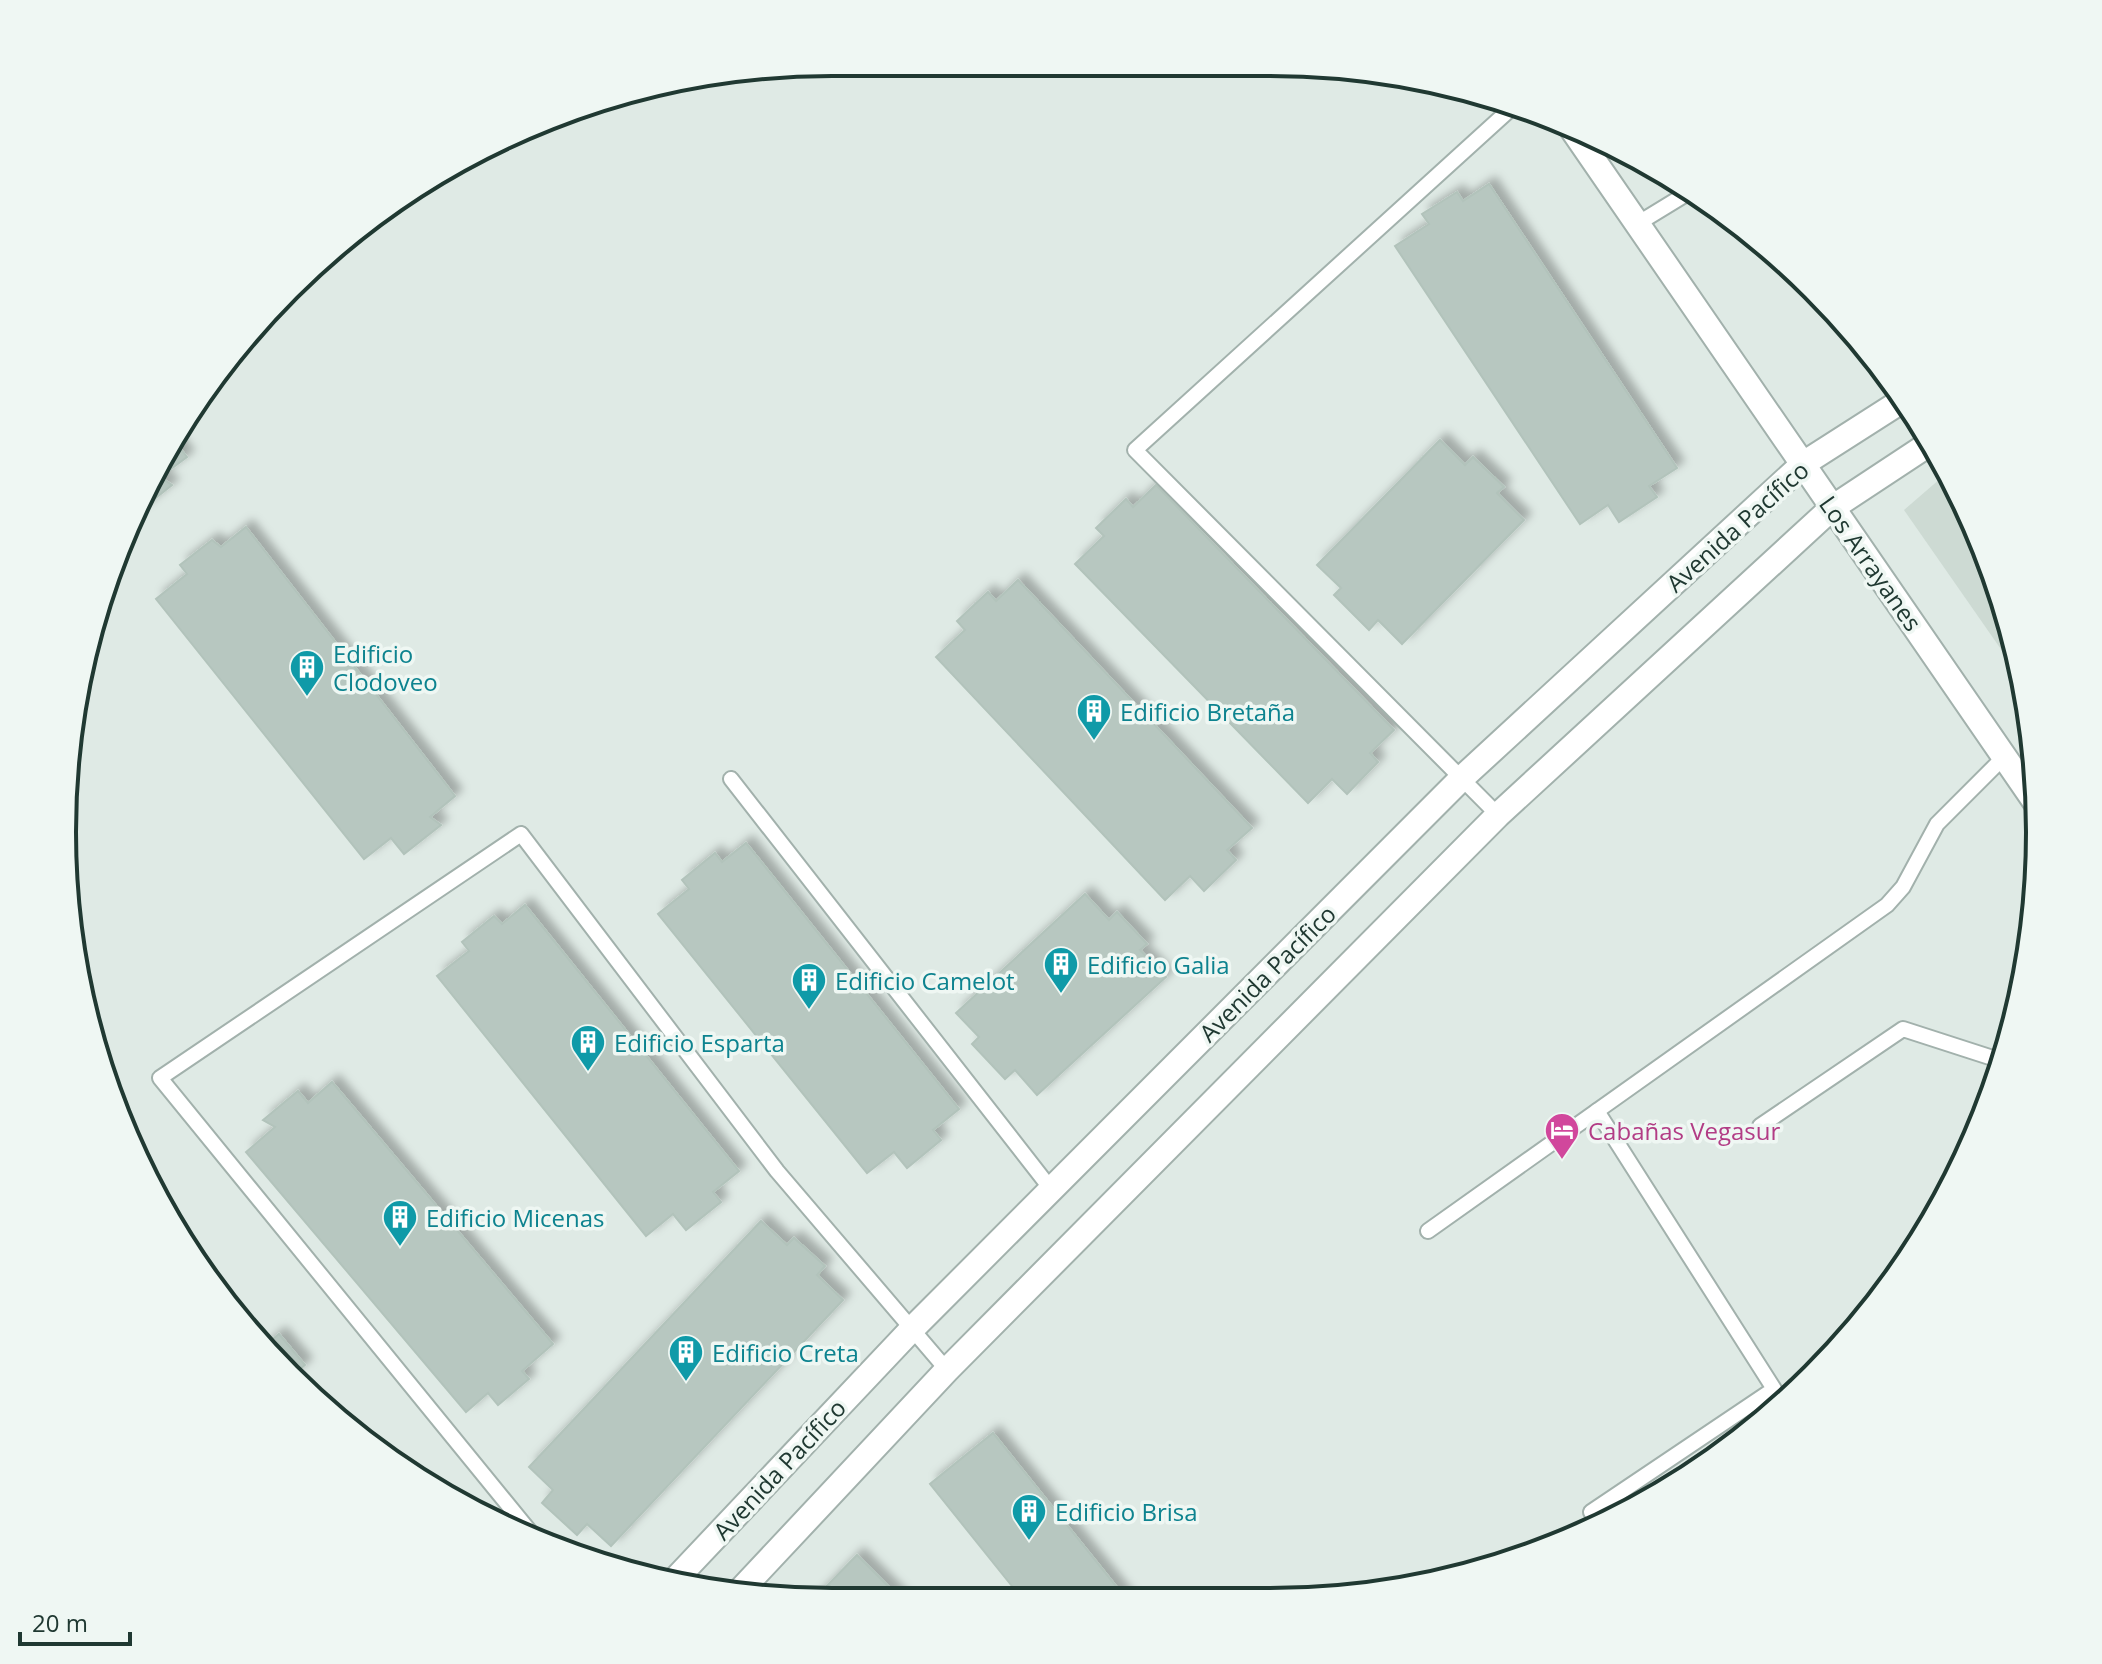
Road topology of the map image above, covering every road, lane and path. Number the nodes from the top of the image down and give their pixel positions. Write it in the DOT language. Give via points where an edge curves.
graph roads {
  1 [pos="1505,114"];
  2 [pos="1583,145"];
  3 [pos="1681,197"];
  4 [pos="1637,224"];
  5 [pos="1894,406"];
  6 [pos="1922,449"];
  7 [pos="1803,464"];
  8 [pos="1832,508"];
  9 [pos="2004,757"];
  10 [pos="1462,778"];
  11 [pos="731,779"];
  12 [pos="2024,786"];
  13 [pos="1498,815"];
  14 [pos="1991,1058"];
  15 [pos="1597,1111"];
  16 [pos="1760,1126"];
  17 [pos="1051,1189"];
  18 [pos="1428,1231"];
  19 [pos="911,1330"];
  20 [pos="947,1370"];
  21 [pos="1591,1512"];
  22 [pos="520,1520"];
  23 [pos="682,1572"];
  24 [pos="747,1583"];
  1 -- 10 [label="lane" via="1135,450"];
  2 -- 4 [label="street, Los Arrayanes"];
  3 -- 4 [label="lane"];
  4 -- 7 [label="street, Los Arrayanes"];
  5 -- 7 [label="street, Avenida Pacífico"];
  6 -- 8 [label="street, Avenida Pacífico"];
  7 -- 8 [label="street, Los Arrayanes"];
  7 -- 10 [label="street, Avenida Pacífico"];
  8 -- 9 [label="street, Los Arrayanes"];
  8 -- 13 [label="street, Avenida Pacífico"];
  9 -- 12 [label="street, Los Arrayanes"];
  9 -- 15 [label="lane" via="1937,824 1903,887 1887,905"];
  10 -- 13 [label="lane"];
  10 -- 17 [label="street, Avenida Pacífico"];
  11 -- 17 [label="lane"];
  13 -- 20 [label="street, Avenida Pacífico"];
  14 -- 16 [label="lane" via="1903,1029"];
  15 -- 18 [label="lane"];
  15 -- 21 [label="lane" via="1774,1389"];
  17 -- 19 [label="street, Avenida Pacífico"];
  19 -- 20 [label="lane"];
  19 -- 22 [label="lane" via="777,1171 521,834 160,1078"];
  19 -- 23 [label="street, Avenida Pacífico"];
  20 -- 24 [label="street, Avenida Pacífico"];
}
